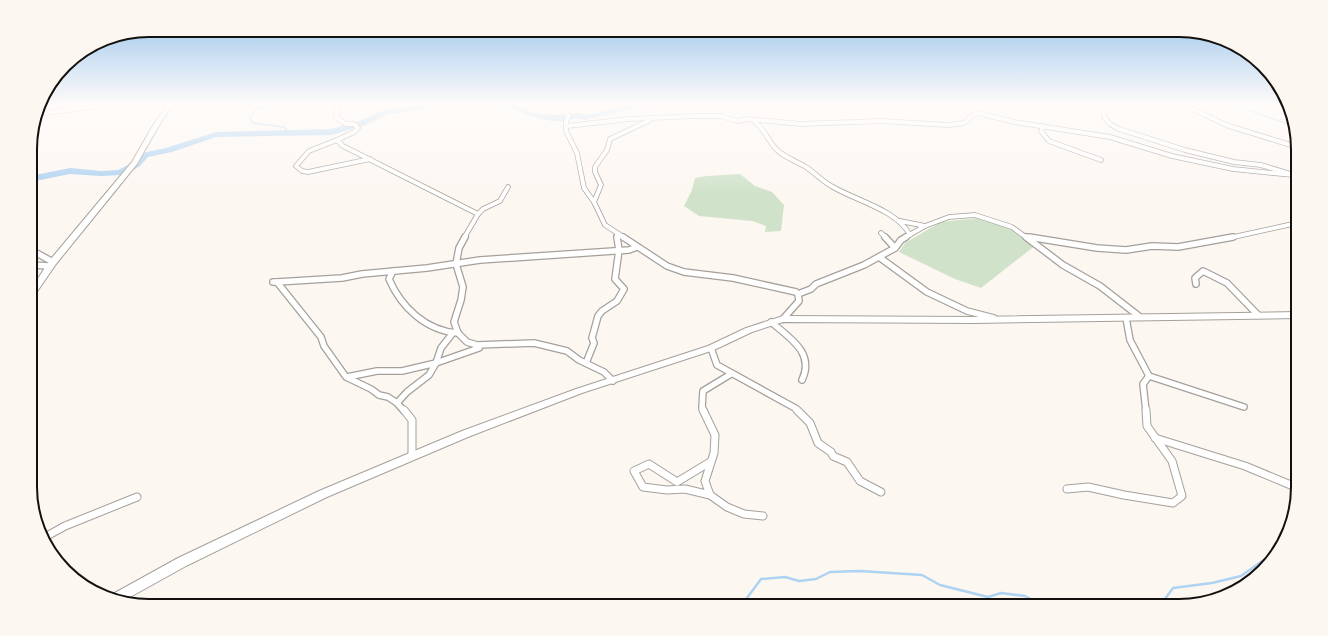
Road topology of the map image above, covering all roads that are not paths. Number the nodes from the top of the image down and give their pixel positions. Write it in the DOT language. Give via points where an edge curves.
graph roads {
  1 [pos="152,134"];
  2 [pos="350,134"];
  3 [pos="567,134"];
  4 [pos="619,134"];
  5 [pos="765,134"];
  6 [pos="1044,134"];
  7 [pos="1090,134"];
  8 [pos="1134,134"];
  9 [pos="1254,134"];
  10 [pos="337,140"];
  11 [pos="1291,145"];
  12 [pos="370,159"];
  13 [pos="1101,160"];
  14 [pos="1291,174"];
  15 [pos="1291,175"];
  16 [pos="508,187"];
  17 [pos="594,202"];
  18 [pos="478,214"];
  19 [pos="900,221"];
  20 [pos="1291,224"];
  21 [pos="925,226"];
  22 [pos="881,232"];
  23 [pos="618,234"];
  24 [pos="910,235"];
  25 [pos="1026,236"];
  26 [pos="637,247"];
  27 [pos="895,248"];
  28 [pos="619,250"];
  29 [pos="37,254"];
  30 [pos="879,257"];
  31 [pos="52,264"];
  32 [pos="456,264"];
  33 [pos="37,265"];
  34 [pos="394,271"];
  35 [pos="1196,284"];
  36 [pos="37,285"];
  37 [pos="798,294"];
  38 [pos="1258,315"];
  39 [pos="1291,315"];
  40 [pos="1140,317"];
  41 [pos="1126,318"];
  42 [pos="783,319"];
  43 [pos="1000,320"];
  44 [pos="771,322"];
  45 [pos="455,333"];
  46 [pos="479,348"];
  47 [pos="711,348"];
  48 [pos="436,363"];
  49 [pos="586,363"];
  50 [pos="731,374"];
  51 [pos="1149,376"];
  52 [pos="346,377"];
  53 [pos="802,380"];
  54 [pos="613,381"];
  55 [pos="397,403"];
  56 [pos="1244,408"];
  57 [pos="1154,438"];
  58 [pos="412,456"];
  59 [pos="710,462"];
  60 [pos="677,482"];
  61 [pos="1291,485"];
  62 [pos="1067,489"];
  63 [pos="667,490"];
  64 [pos="881,492"];
  65 [pos="710,496"];
  66 [pos="137,498"];
  67 [pos="763,516"];
  68 [pos="48,535"];
  69 [pos="121,595"];
  1 -- 31 [label="street" via="123,179"];
  2 -- 10 [label="street"];
  3 -- 17 [label="street" via="577,151 586,191"];
  4 -- 17 [label="street" via="610,139 607,150 595,167 601,185"];
  5 -- 19 [label="street" via="778,151 832,187"];
  6 -- 13 [label="street" via="1049,141"];
  7 -- 15 [label="street" via="1228,168"];
  8 -- 14 [label="street" via="1190,151"];
  9 -- 11 [label="street"];
  10 -- 12 [label="street" via="343,146"];
  10 -- 12 [label="street" via="310,151 297,163 298,169 308,172"];
  12 -- 18 [label="street"];
  16 -- 18 [label="street" via="500,200"];
  17 -- 23 [label="street" via="605,225"];
  18 -- 32 [label="street" via="459,248"];
  19 -- 21 [label="street"];
  19 -- 24 [label="street"];
  20 -- 25 [label="street" via="1191,245 1126,250 1097,248"];
  21 -- 24 [label="street"];
  21 -- 25 [label="street" via="949,217 975,215 1012,227"];
  22 -- 27 [label="street"];
  23 -- 26 [label="street"];
  23 -- 28 [label="street"];
  24 -- 27 [label="street" via="901,240"];
  25 -- 40 [label="street" via="1062,265 1100,286"];
  26 -- 28 [label="street"];
  26 -- 37 [label="street" via="678,270 734,278"];
  27 -- 30 [label="street"];
  28 -- 32 [label="street"];
  28 -- 49 [label="street" via="615,275 624,289 617,301 598,316 592,338 594,343"];
  29 -- 31 [label="street"];
  30 -- 37 [label="street"];
  30 -- 43 [label="street" via="927,292 966,311"];
  31 -- 33 [label="street"];
  31 -- 36 [label="street"];
  32 -- 34 [label="street"];
  32 -- 45 [label="street" via="463,287 454,322"];
  34 -- 45 [label="street" via="390,279 392,286 405,306 426,323"];
  34 -- 52 [label="street" via="342,278 275,282 321,337 324,346"];
  35 -- 38 [label="street" via="1195,278 1202,271 1227,283"];
  37 -- 42 [label="street" via="799,301"];
  38 -- 39 [label="street"];
  38 -- 40 [label="street"];
  40 -- 41 [label="street"];
  41 -- 43 [label="street"];
  41 -- 51 [label="street" via="1130,340"];
  42 -- 43 [label="street"];
  42 -- 44 [label="street"];
  44 -- 47 [label="street"];
  44 -- 53 [label="street" via="803,351 806,374"];
  45 -- 48 [label="street" via="441,348"];
  45 -- 49 [label="street" via="467,342 478,345 534,343 549,346 567,351"];
  46 -- 48 [label="street"];
  47 -- 50 [label="street" via="717,365"];
  47 -- 54 [label="street"];
  48 -- 52 [label="street" via="402,371 377,371"];
  48 -- 55 [label="street" via="429,375"];
  49 -- 54 [label="street" via="604,372"];
  50 -- 59 [label="street" via="703,391 702,408 715,435 714,453"];
  50 -- 64 [label="street" via="795,408 810,423 818,443 833,456 847,462 860,481"];
  51 -- 56 [label="street"];
  51 -- 57 [label="street" via="1143,384 1147,426"];
  52 -- 55 [label="street"];
  54 -- 58 [label="street" via="516,414"];
  55 -- 58 [label="street" via="412,420"];
  57 -- 61 [label="street" via="1214,455"];
  57 -- 62 [label="street" via="1172,461 1182,496 1173,503 1088,487"];
  58 -- 69 [label="street" via="323,494 182,562"];
  59 -- 60 [label="street"];
  59 -- 65 [label="street" via="705,481"];
  60 -- 63 [label="street"];
  60 -- 63 [label="street" via="649,464 634,471 643,487"];
  63 -- 65 [label="street" via="685,489"];
  65 -- 67 [label="street" via="744,514"];
  66 -- 68 [label="street" via="65,526"];
}
